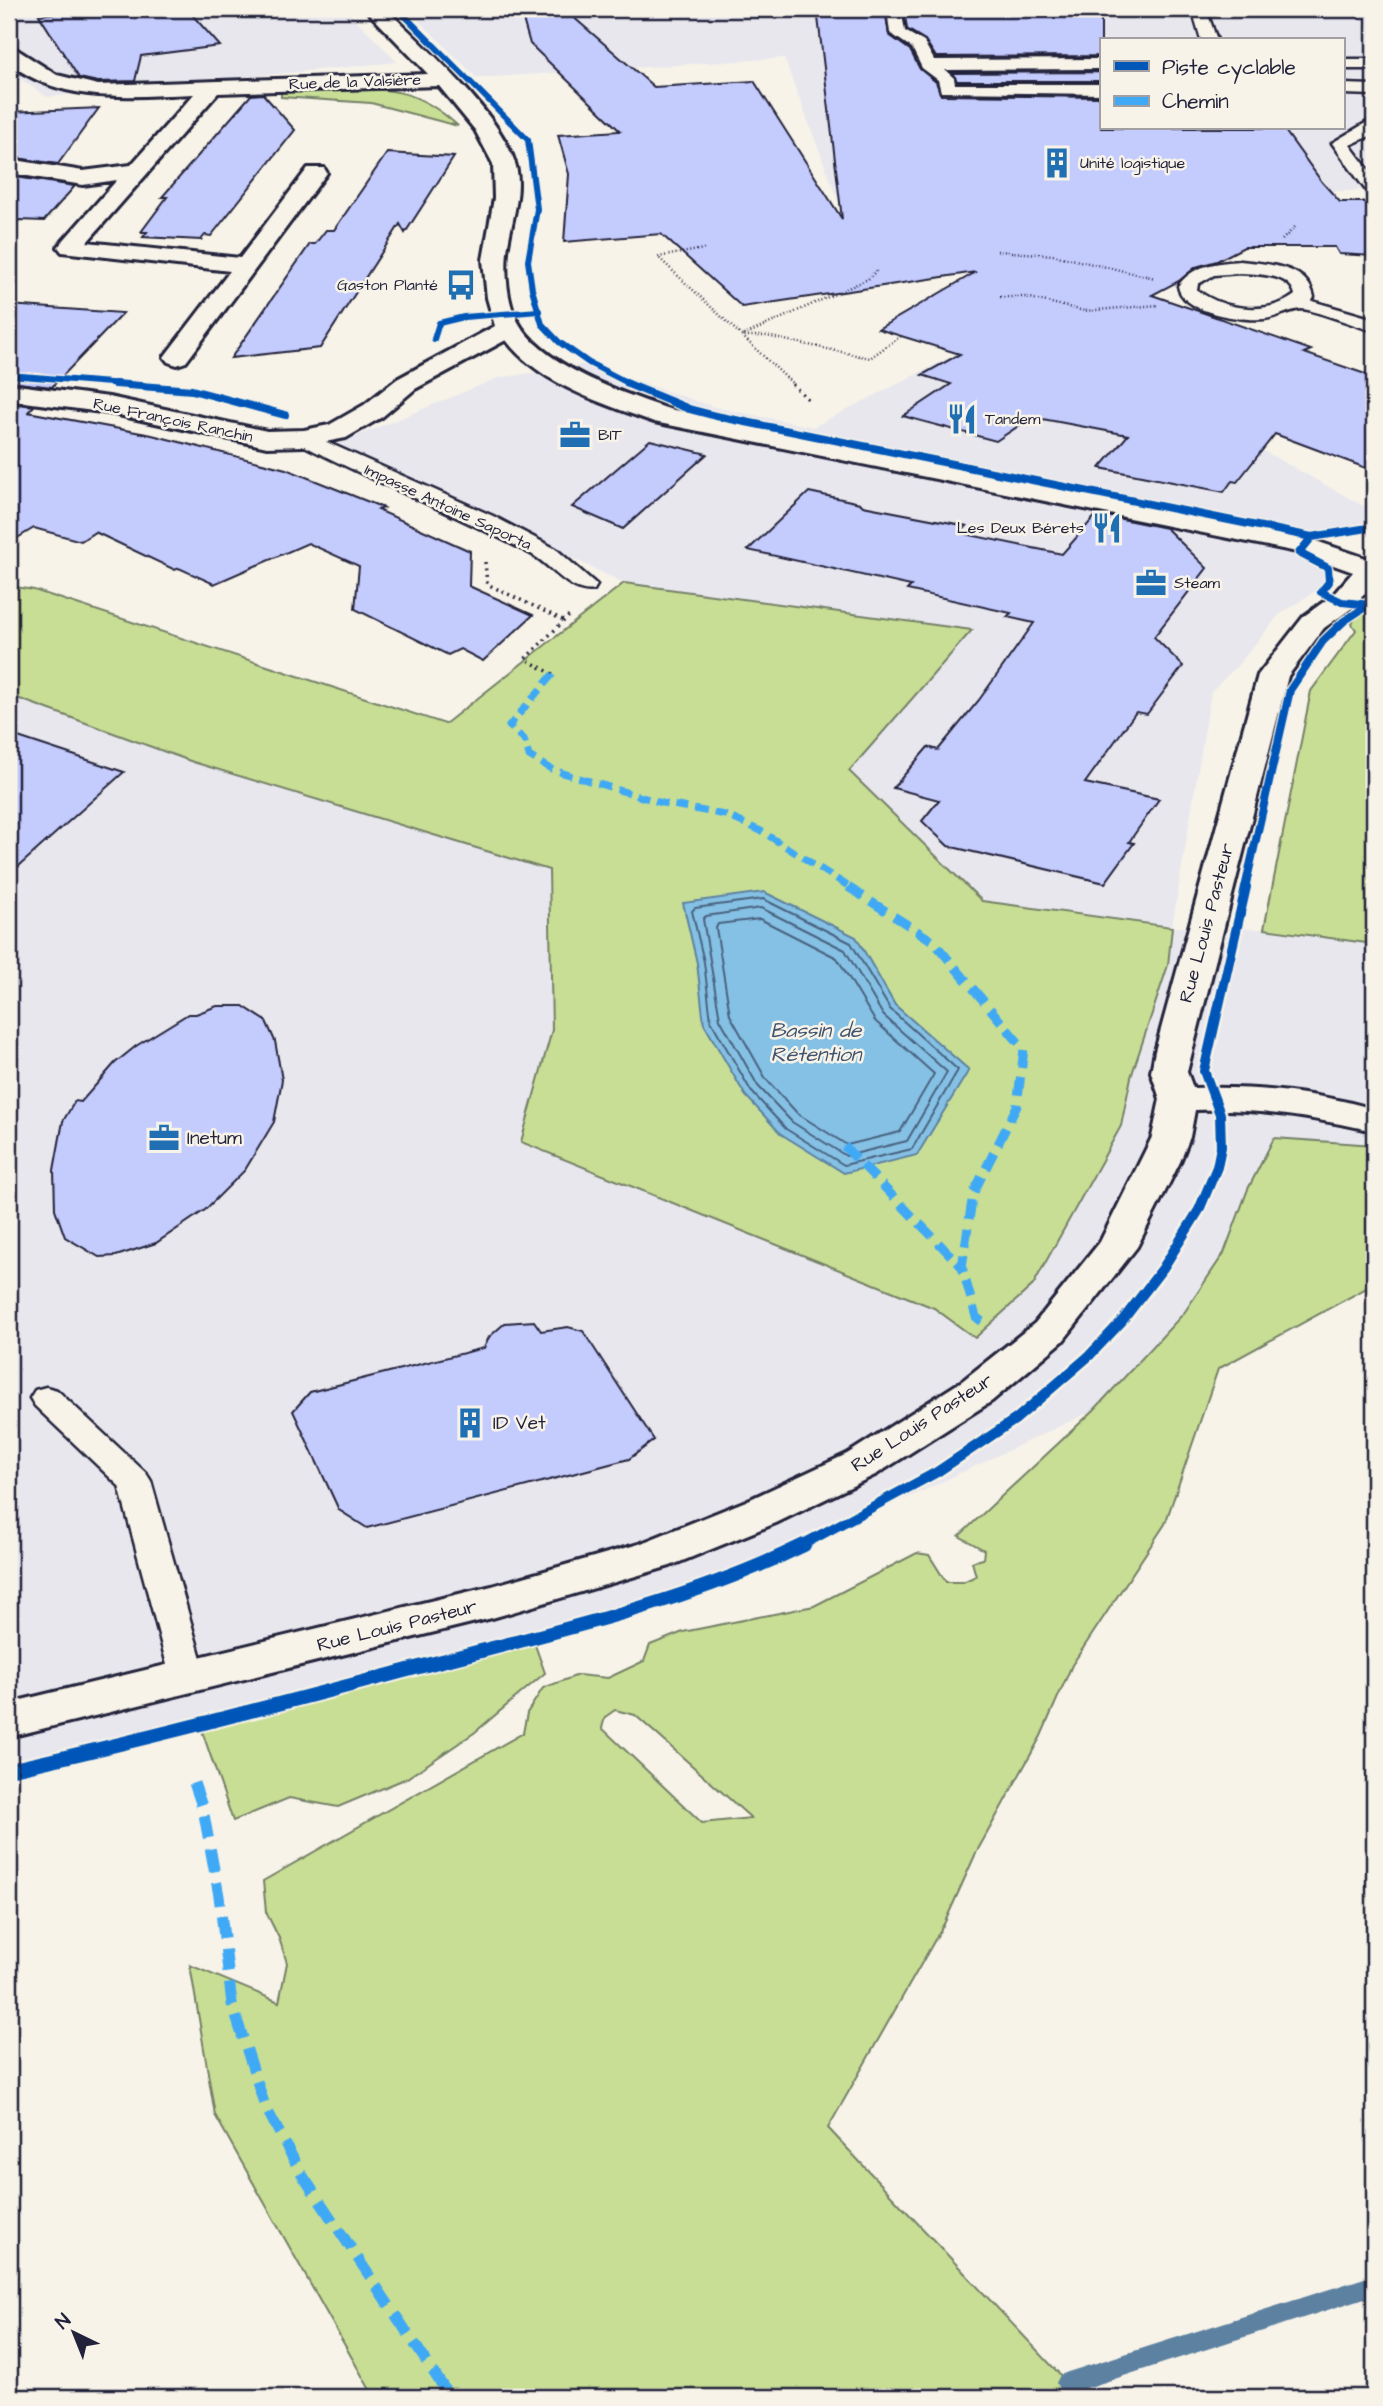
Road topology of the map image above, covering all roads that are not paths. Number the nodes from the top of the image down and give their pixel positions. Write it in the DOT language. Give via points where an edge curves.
graph roads {
  1 [pos="374,9"];
  2 [pos="894,9"];
  3 [pos="1199,9"];
  4 [pos="1208,38"];
  5 [pos="9,53"];
  6 [pos="1100,64"];
  7 [pos="1344,64"];
  8 [pos="1374,64"];
  9 [pos="928,65"];
  10 [pos="442,80"];
  11 [pos="211,88"];
  12 [pos="1100,89"];
  13 [pos="1344,89"];
  14 [pos="1374,90"];
  15 [pos="1374,123"];
  16 [pos="9,166"];
  17 [pos="316,173"];
  18 [pos="133,178"];
  19 [pos="1371,185"];
  20 [pos="246,266"];
  21 [pos="1300,303"];
  22 [pos="1374,325"];
  23 [pos="510,328"];
  24 [pos="177,357"];
  25 [pos="469,378"];
  26 [pos="9,392"];
  27 [pos="373,411"];
  28 [pos="304,438"];
  29 [pos="1366,573"];
  30 [pos="586,586"];
  31 [pos="1178,1099"];
  32 [pos="1374,1120"];
  33 [pos="46,1398"];
  34 [pos="188,1676"];
  35 [pos="9,1720"];
  1 -- 10 [label="street"];
  2 -- 9 [label="lane" via="898,33 918,45"];
  3 -- 4 [label="lane"];
  5 -- 11 [label="street, Rue de la Valsière" via="39,77 74,87 125,92"];
  6 -- 9 [label="lane"];
  7 -- 8 [label="lane"];
  9 -- 12 [label="lane" via="946,78 947,89"];
  10 -- 11 [label="street, Rue de la Valsière"];
  10 -- 23 [label="street, Rue de la Valsière" via="485,129 503,164 504,205 495,257 500,303"];
  11 -- 18 [label="street"];
  13 -- 14 [label="lane"];
  15 -- 19 [label="lane" via="1340,143"];
  16 -- 18 [label="street" via="83,178"];
  17 -- 20 [label="street"];
  18 -- 20 [label="street" via="70,247"];
  20 -- 24 [label="street"];
  21 -- 21 [label="lane" via="1274,312 1220,309 1190,292 1190,279 1210,270 1256,268 1300,283 1305,290"];
  21 -- 22 [label="lane"];
  23 -- 27 [label="street, Rue François Ranchin" via="405,384"];
  23 -- 29 [label="street, Rue de la Valsière" via="518,353 619,401 663,416 1304,545"];
  25 -- 27 [label="street, Rue François Ranchin" via="432,396"];
  26 -- 28 [label="street, Rue François Ranchin" via="109,405 267,439"];
  27 -- 28 [label="street, Rue François Ranchin" via="337,432"];
  28 -- 30 [label="lane, Impasse Antoine Saporta" via="548,554"];
  29 -- 31 [label="street, Rue Louis Pasteur" via="1314,622 1273,675 1173,1051 1170,1072"];
  31 -- 32 [label="street" via="1311,1106"];
  31 -- 34 [label="street, Rue Louis Pasteur" via="1161,1163 1117,1247 1049,1332 977,1391 862,1464 761,1513 654,1555 492,1602"];
  33 -- 34 [label="lane" via="134,1481"];
  34 -- 35 [label="street, Rue Louis Pasteur"];
}
